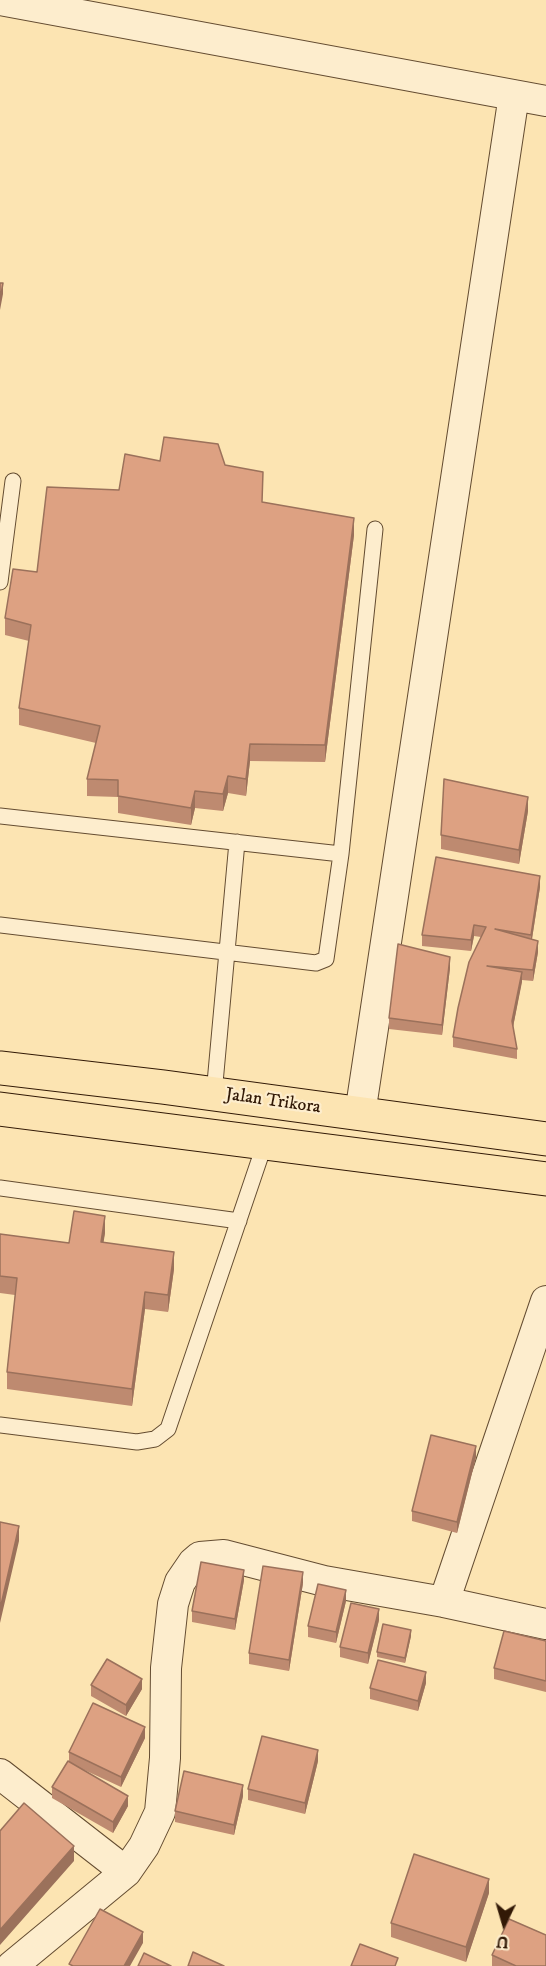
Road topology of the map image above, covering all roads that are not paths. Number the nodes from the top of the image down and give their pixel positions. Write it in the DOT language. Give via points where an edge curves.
graph roads {
  1 [pos="0,0"];
  2 [pos="514,95"];
  3 [pos="546,101"];
  4 [pos="13,481"];
  5 [pos="375,529"];
  6 [pos="0,582"];
  7 [pos="0,816"];
  8 [pos="237,842"];
  9 [pos="341,854"];
  10 [pos="0,925"];
  11 [pos="227,952"];
  12 [pos="0,1068"];
  13 [pos="214,1094"];
  14 [pos="0,1109"];
  15 [pos="360,1114"];
  16 [pos="546,1139"];
  17 [pos="265,1143"];
  18 [pos="546,1179"];
  19 [pos="0,1188"];
  20 [pos="239,1221"];
  21 [pos="546,1301"];
  22 [pos="0,1425"];
  23 [pos="444,1602"];
  24 [pos="546,1624"];
  25 [pos="0,1774"];
  26 [pos="126,1872"];
  27 [pos="12,1966"];
  1 -- 2 [label="street"];
  2 -- 3 [label="street"];
  2 -- 15 [label="street"];
  4 -- 6 [label="lane"];
  5 -- 9 [label="lane"];
  7 -- 8 [label="lane"];
  8 -- 9 [label="lane"];
  8 -- 11 [label="lane"];
  9 -- 11 [label="lane" via="326,959 316,963"];
  10 -- 11 [label="lane"];
  11 -- 13 [label="lane"];
  12 -- 13 [label="main road, Jalan Trikora"];
  13 -- 15 [label="main road, Jalan Trikora"];
  14 -- 17 [label="main road"];
  15 -- 16 [label="main road, Jalan Trikora"];
  17 -- 18 [label="main road"];
  17 -- 20 [label="lane"];
  19 -- 20 [label="lane"];
  20 -- 22 [label="lane" via="168,1429 155,1439 137,1442"];
  21 -- 23 [label="street"];
  23 -- 24 [label="street"];
  23 -- 26 [label="street" via="324,1581 224,1555 200,1557 180,1582 172,1604 160,1812"];
  25 -- 26 [label="street"];
  26 -- 27 [label="street"];
}
